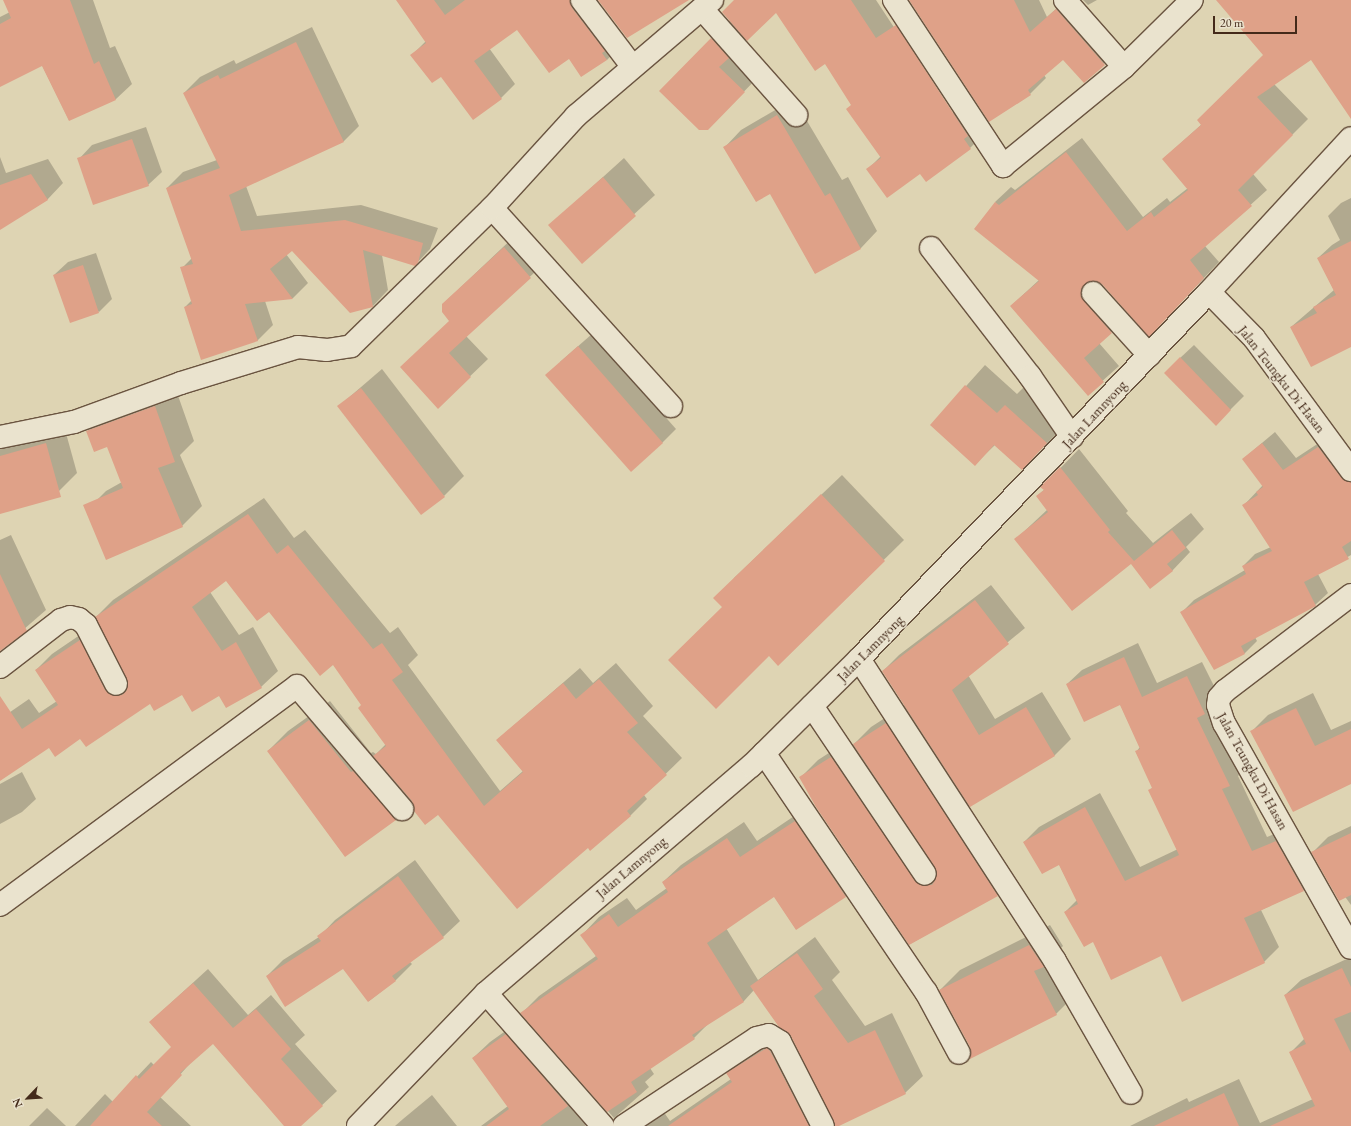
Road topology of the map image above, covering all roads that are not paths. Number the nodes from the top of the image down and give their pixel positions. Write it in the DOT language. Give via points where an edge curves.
graph roads {
  1 [pos="582,0"];
  2 [pos="894,0"];
  3 [pos="1065,0"];
  4 [pos="1192,0"];
  5 [pos="707,4"];
  6 [pos="632,66"];
  7 [pos="1124,67"];
  8 [pos="796,115"];
  9 [pos="1351,138"];
  10 [pos="492,208"];
  11 [pos="931,248"];
  12 [pos="1209,292"];
  13 [pos="1093,293"];
  14 [pos="1148,355"];
  15 [pos="671,406"];
  16 [pos="0,437"];
  17 [pos="1072,437"];
  18 [pos="1351,470"];
  19 [pos="1351,595"];
  20 [pos="859,659"];
  21 [pos="0,666"];
  22 [pos="116,684"];
  23 [pos="812,706"];
  24 [pos="764,752"];
  25 [pos="402,809"];
  26 [pos="925,874"];
  27 [pos="0,905"];
  28 [pos="1351,948"];
  29 [pos="486,993"];
  30 [pos="959,1053"];
  31 [pos="1131,1093"];
  32 [pos="358,1126"];
  33 [pos="603,1126"];
  34 [pos="624,1126"];
  35 [pos="823,1126"];
  1 -- 6 [label="street"];
  2 -- 7 [label="street" via="1003,166"];
  3 -- 7 [label="street"];
  4 -- 7 [label="street"];
  5 -- 6 [label="street"];
  5 -- 8 [label="street"];
  6 -- 10 [label="street" via="576,116"];
  9 -- 12 [label="street, Jalan Lamnyong"];
  10 -- 15 [label="street"];
  10 -- 16 [label="street" via="351,346 326,350 298,347 181,383 74,422"];
  11 -- 17 [label="street" via="1030,376"];
  12 -- 14 [label="street, Jalan Lamnyong"];
  12 -- 18 [label="street, Jalan Teungku Di Hasan" via="1254,338"];
  13 -- 14 [label="street"];
  14 -- 17 [label="street, Jalan Lamnyong"];
  17 -- 20 [label="street, Jalan Lamnyong"];
  19 -- 28 [label="street, Jalan Teungku Di Hasan" via="1225,691 1219,698 1218,706 1224,723"];
  20 -- 23 [label="street, Jalan Lamnyong"];
  20 -- 31 [label="street" via="1055,961"];
  21 -- 22 [label="street" via="61,620 70,617 79,619 86,625"];
  23 -- 24 [label="street, Jalan Lamnyong"];
  23 -- 26 [label="street"];
  24 -- 29 [label="street, Jalan Lamnyong"];
  24 -- 30 [label="street" via="926,992"];
  25 -- 27 [label="street" via="297,686"];
  29 -- 32 [label="street, Jalan Lamnyong"];
  29 -- 33 [label="street"];
  34 -- 35 [label="street" via="757,1038 769,1035 780,1042"];
}
